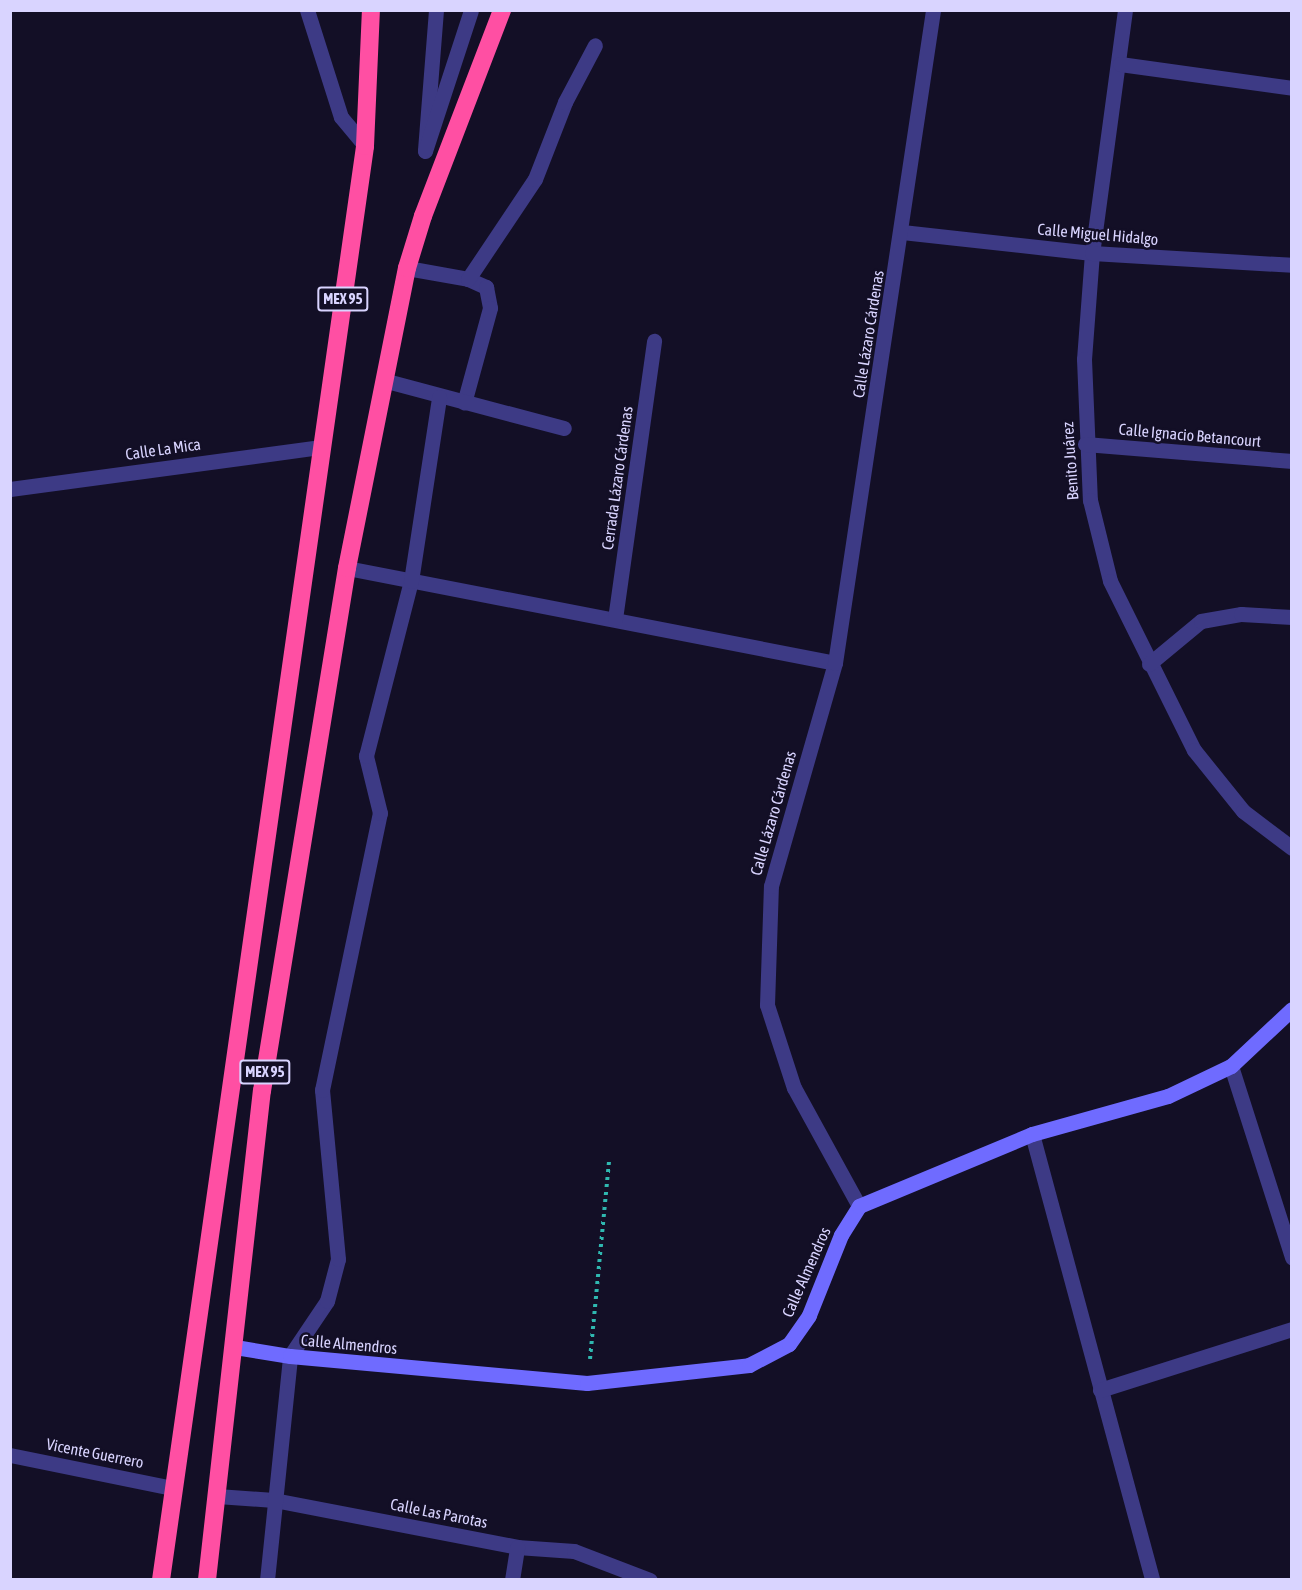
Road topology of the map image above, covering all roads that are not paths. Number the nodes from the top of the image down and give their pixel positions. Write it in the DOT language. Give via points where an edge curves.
graph roads {
  1 [pos="307,10"];
  2 [pos="371,10"];
  3 [pos="436,10"];
  4 [pos="471,10"];
  5 [pos="502,10"];
  6 [pos="933,10"];
  7 [pos="1125,10"];
  8 [pos="595,45"];
  9 [pos="1120,64"];
  10 [pos="1292,88"];
  11 [pos="365,146"];
  12 [pos="902,232"];
  13 [pos="1092,253"];
  14 [pos="1292,265"];
  15 [pos="407,268"];
  16 [pos="468,279"];
  17 [pos="654,341"];
  18 [pos="383,380"];
  19 [pos="439,397"];
  20 [pos="464,403"];
  21 [pos="564,428"];
  22 [pos="1085,444"];
  23 [pos="321,447"];
  24 [pos="1292,461"];
  25 [pos="10,489"];
  26 [pos="347,568"];
  27 [pos="411,581"];
  28 [pos="1292,617"];
  29 [pos="615,619"];
  30 [pos="835,663"];
  31 [pos="1149,664"];
  32 [pos="1292,848"];
  33 [pos="1292,1009"];
  34 [pos="1231,1066"];
  35 [pos="1032,1134"];
  36 [pos="859,1206"];
  37 [pos="1292,1257"];
  38 [pos="1292,1329"];
  39 [pos="235,1347"];
  40 [pos="290,1356"];
  41 [pos="1100,1390"];
  42 [pos="10,1455"];
  43 [pos="172,1488"];
  44 [pos="217,1496"];
  45 [pos="274,1500"];
  46 [pos="517,1547"];
  47 [pos="161,1580"];
  48 [pos="207,1580"];
  49 [pos="267,1580"];
  50 [pos="512,1580"];
  51 [pos="650,1580"];
  52 [pos="1152,1580"];
  1 -- 11 [label="street" via="341,117"];
  2 -- 11 [label="highway, MEX 95"];
  3 -- 4 [label="street" via="425,151"];
  5 -- 15 [label="highway, MEX 95"];
  6 -- 12 [label="street, Calle Lázaro Cárdenas"];
  7 -- 9 [label="street, Benito Juárez"];
  8 -- 16 [label="street" via="565,102 535,179"];
  9 -- 10 [label="street"];
  9 -- 13 [label="street, Benito Juárez"];
  11 -- 23 [label="highway, MEX 95"];
  12 -- 13 [label="street, Calle Miguel Hidalgo"];
  12 -- 30 [label="street, Calle Lázaro Cárdenas"];
  13 -- 14 [label="street, Calle Miguel Hidalgo"];
  13 -- 22 [label="street, Benito Juárez" via="1084,359"];
  15 -- 16 [label="street"];
  15 -- 18 [label="highway, MEX 95"];
  16 -- 20 [label="street" via="486,287 490,308"];
  17 -- 29 [label="street, Cerrada Lázaro Cárdenas"];
  18 -- 19 [label="street"];
  18 -- 26 [label="highway, MEX 95"];
  19 -- 20 [label="street"];
  19 -- 27 [label="street"];
  20 -- 21 [label="street"];
  22 -- 24 [label="street, Calle Ignacio Betancourt"];
  22 -- 31 [label="street, Benito Juárez" via="1090,500 1110,581"];
  23 -- 25 [label="street, Calle La Mica"];
  23 -- 43 [label="highway, MEX 95"];
  26 -- 27 [label="street"];
  26 -- 39 [label="highway, MEX 95" via="262,1091"];
  27 -- 29 [label="street"];
  27 -- 40 [label="street" via="366,756 380,813 322,1090 338,1259 327,1301"];
  28 -- 31 [label="street" via="1240,614 1201,621"];
  29 -- 30 [label="street"];
  30 -- 36 [label="street, Calle Lázaro Cárdenas" via="771,886 767,1005 794,1088"];
  31 -- 32 [label="street, Benito Juárez" via="1194,750 1243,811"];
  33 -- 34 [label="street"];
  34 -- 35 [label="street" via="1168,1096"];
  34 -- 37 [label="street"];
  35 -- 36 [label="street"];
  35 -- 41 [label="street"];
  36 -- 40 [label="street, Calle Almendros" via="841,1235 809,1315 789,1344 749,1365 587,1383"];
  38 -- 41 [label="street"];
  39 -- 40 [label="street, Calle Almendros"];
  39 -- 44 [label="highway, MEX 95"];
  40 -- 45 [label="street"];
  41 -- 52 [label="street"];
  42 -- 43 [label="street, Vicente Guerrero"];
  43 -- 47 [label="highway, MEX 95"];
  44 -- 45 [label="street, Calle Las Parotas"];
  44 -- 48 [label="highway, MEX 95"];
  45 -- 46 [label="street, Calle Las Parotas"];
  45 -- 49 [label="street"];
  46 -- 50 [label="street"];
  46 -- 51 [label="street, Calle Las Parotas" via="574,1551"];
}
